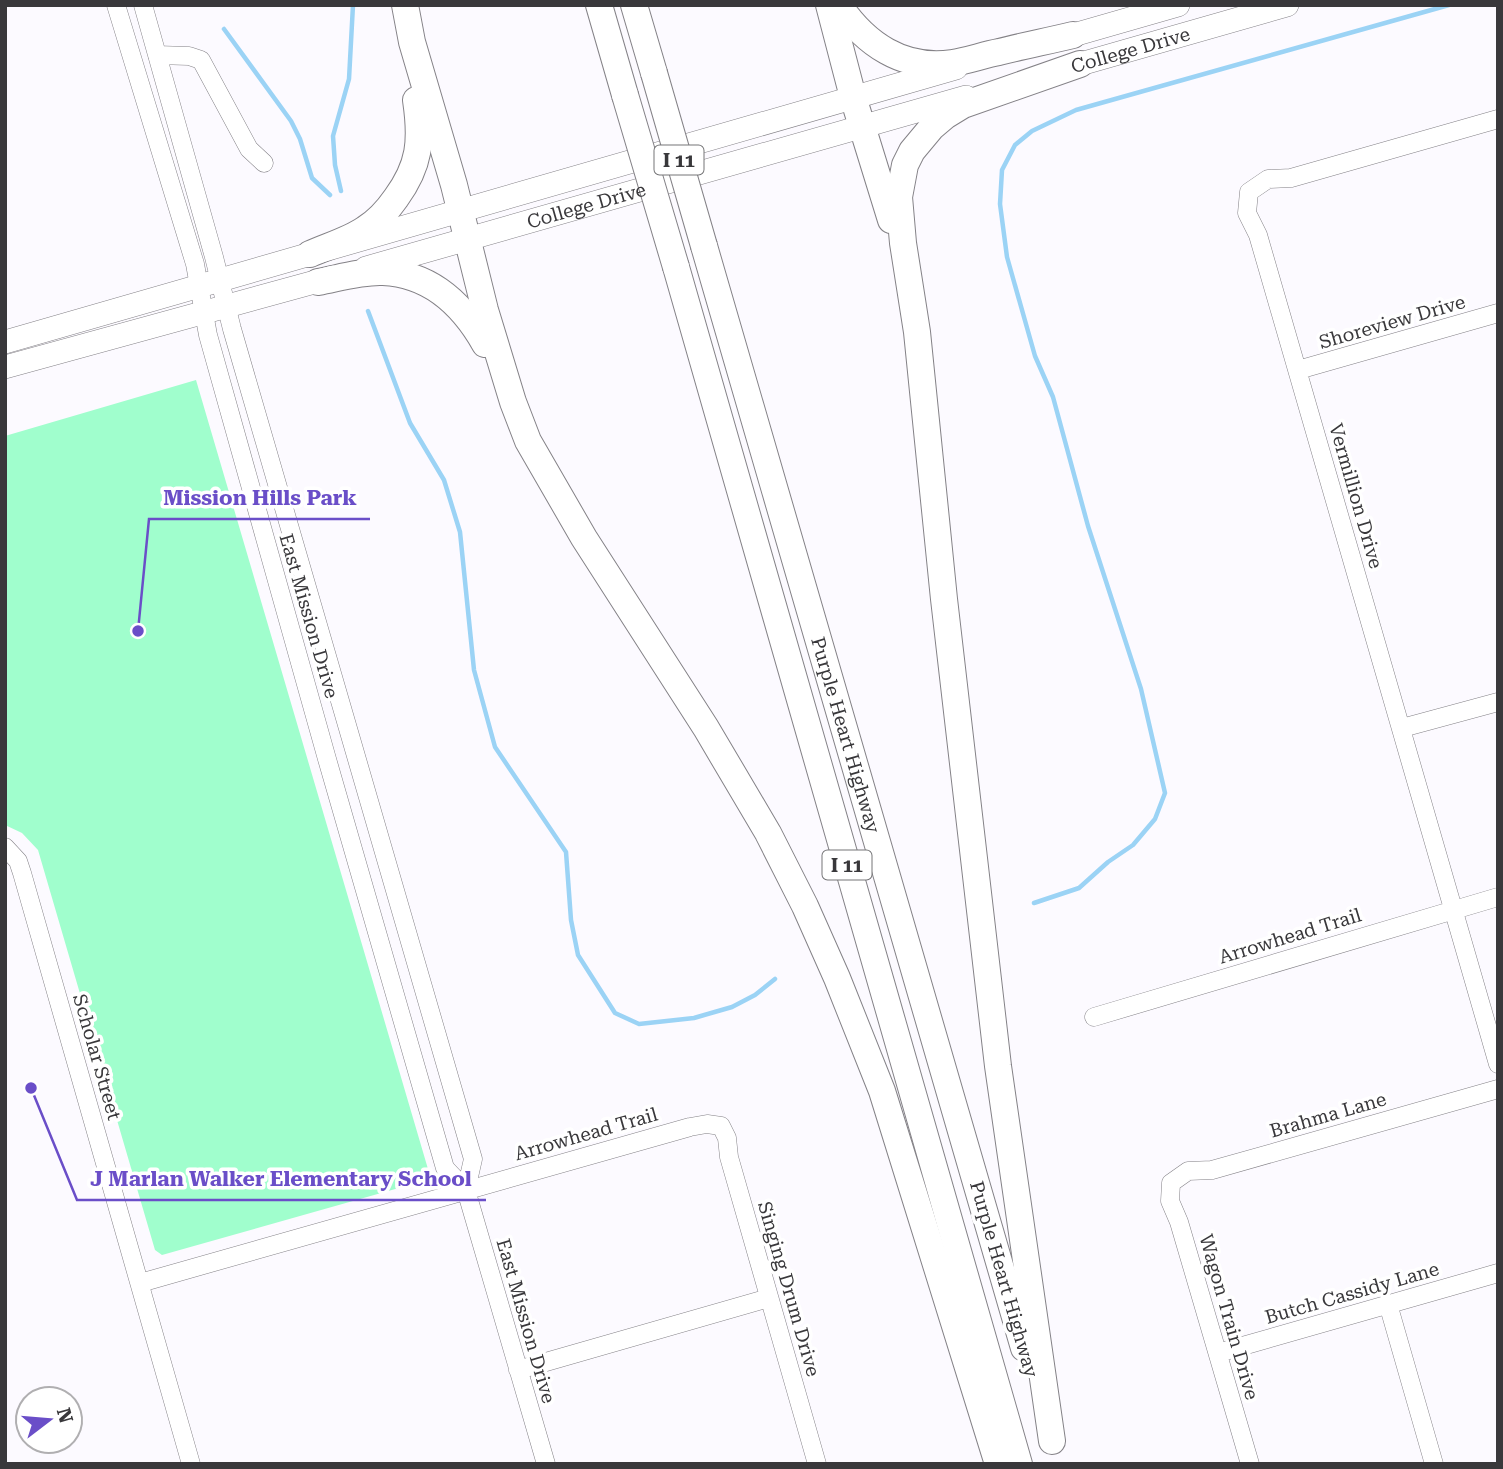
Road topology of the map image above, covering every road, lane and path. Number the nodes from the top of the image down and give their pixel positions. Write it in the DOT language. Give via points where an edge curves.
graph roads {
  1 [pos="116,5"];
  2 [pos="143,5"];
  3 [pos="404,5"];
  4 [pos="598,5"];
  5 [pos="634,5"];
  6 [pos="829,5"];
  7 [pos="839,5"];
  8 [pos="1178,5"];
  9 [pos="1287,5"];
  10 [pos="1073,35"];
  11 [pos="157,55"];
  12 [pos="1080,64"];
  13 [pos="853,97"];
  14 [pos="1498,119"];
  15 [pos="863,127"];
  16 [pos="264,163"];
  17 [pos="460,210"];
  18 [pos="468,239"];
  19 [pos="310,254"];
  20 [pos="318,282"];
  21 [pos="909,282"];
  22 [pos="210,283"];
  23 [pos="227,308"];
  24 [pos="1498,313"];
  25 [pos="204,315"];
  26 [pos="5,342"];
  27 [pos="5,367"];
  28 [pos="1298,370"];
  29 [pos="513,402"];
  30 [pos="1498,702"];
  31 [pos="1402,729"];
  32 [pos="5,847"];
  33 [pos="1498,897"];
  34 [pos="1454,909"];
  35 [pos="1094,1017"];
  36 [pos="1498,1064"];
  37 [pos="1498,1089"];
  38 [pos="720,1126"];
  39 [pos="1171,1183"];
  40 [pos="466,1190"];
  41 [pos="1498,1273"];
  42 [pos="140,1283"];
  43 [pos="769,1298"];
  44 [pos="1388,1304"];
  45 [pos="1218,1353"];
  46 [pos="518,1370"];
  47 [pos="1055,1452"];
  48 [pos="191,1464"];
  49 [pos="546,1464"];
  50 [pos="817,1464"];
  51 [pos="998,1464"];
  52 [pos="1019,1464"];
  53 [pos="1250,1464"];
  54 [pos="1434,1464"];
  1 -- 22 [label="street, East Mission Drive" via="194,264"];
  2 -- 11 [label="street, East Mission Drive"];
  3 -- 17 [label="highway"];
  3 -- 19 [label="highway" via="405,44 420,131 416,164 382,217"];
  4 -- 52 [label="highway, Purple Heart Highway / I 11, bridge"];
  5 -- 47 [label="highway, Purple Heart Highway / I 11, bridge"];
  6 -- 13 [label="highway"];
  7 -- 10 [label="highway" via="878,48 926,65"];
  8 -- 10 [label="main road, College Drive"];
  9 -- 12 [label="main road, College Drive"];
  10 -- 13 [label="main road, College Drive"];
  11 -- 16 [label="street" via="201,60 249,149"];
  11 -- 22 [label="street, East Mission Drive"];
  12 -- 15 [label="main road, College Drive"];
  12 -- 21 [label="highway" via="963,105 922,138 905,165 899,197"];
  13 -- 15 [label="highway"];
  13 -- 17 [label="main road, College Drive"];
  14 -- 28 [label="street, Vermillion Drive" via="1291,178 1268,179 1249,192 1247,213 1258,235"];
  15 -- 18 [label="main road, College Drive"];
  15 -- 21 [label="highway"];
  17 -- 18 [label="highway"];
  17 -- 19 [label="main road, College Drive"];
  18 -- 20 [label="main road, College Drive"];
  18 -- 29 [label="highway"];
  19 -- 22 [label="main road, College Drive"];
  20 -- 23 [label="main road, College Drive"];
  20 -- 29 [label="highway" via="381,272 413,277 440,290 471,319"];
  21 -- 47 [label="highway" via="998,1066"];
  22 -- 23 [label="street, East Mission Drive"];
  22 -- 25 [label="street, East Mission Drive"];
  22 -- 26 [label="main road, College Drive"];
  23 -- 25 [label="main road, College Drive"];
  23 -- 40 [label="street, East Mission Drive" via="473,1159"];
  24 -- 28 [label="street, Shoreview Drive"];
  25 -- 27 [label="main road, College Drive"];
  25 -- 40 [label="street, East Mission Drive" via="445,1168"];
  28 -- 31 [label="street, Vermillion Drive"];
  29 -- 51 [label="highway" via="550,482 735,775 805,906 881,1091"];
  30 -- 31 [label="street"];
  31 -- 34 [label="street, Vermillion Drive"];
  32 -- 42 [label="street, Scholar Street" via="22,873"];
  33 -- 34 [label="street, Arrowhead Trail"];
  34 -- 35 [label="street, Arrowhead Trail"];
  34 -- 36 [label="street, Vermillion Drive"];
  37 -- 39 [label="street, Brahma Lane" via="1212,1170 1188,1171"];
  38 -- 40 [label="street, Arrowhead Trail" via="690,1127"];
  38 -- 43 [label="street, Singing Drum Drive"];
  39 -- 45 [label="street, Wagon Train Drive" via="1170,1201"];
  40 -- 42 [label="street, Arrowhead Trail"];
  40 -- 46 [label="street, East Mission Drive"];
  41 -- 44 [label="street, Butch Cassidy Lane"];
  42 -- 48 [label="street, Scholar Street"];
  43 -- 46 [label="street"];
  43 -- 50 [label="street, Singing Drum Drive"];
  44 -- 45 [label="street, Butch Cassidy Lane"];
  44 -- 54 [label="street"];
  45 -- 53 [label="street, Wagon Train Drive"];
  46 -- 49 [label="street, East Mission Drive"];
}
